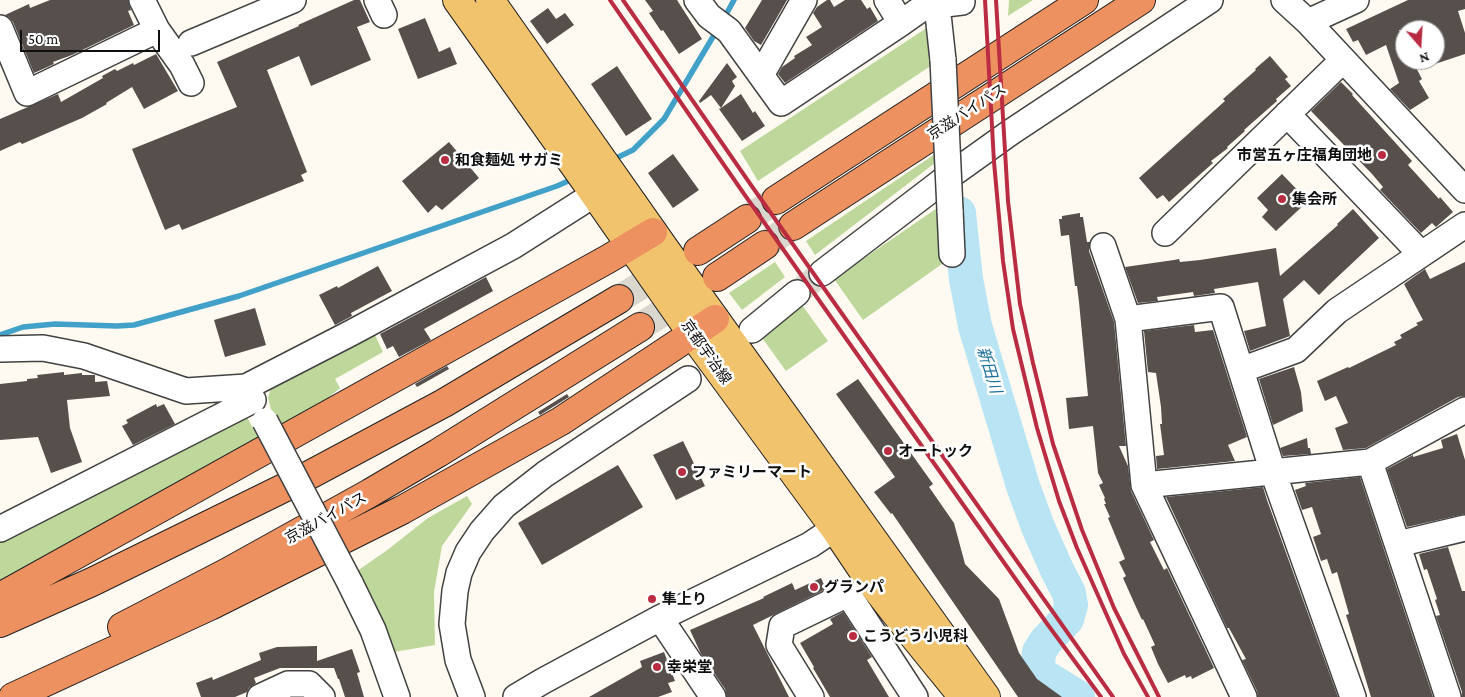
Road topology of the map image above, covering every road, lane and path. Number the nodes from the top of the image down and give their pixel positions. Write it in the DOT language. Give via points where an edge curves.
graph roads {
  1 [pos="142,0"];
  2 [pos="293,0"];
  3 [pos="457,0"];
  4 [pos="490,0"];
  5 [pos="804,0"];
  6 [pos="886,0"];
  7 [pos="1084,0"];
  8 [pos="1141,0"];
  9 [pos="1210,0"];
  10 [pos="1284,0"];
  11 [pos="1356,0"];
  12 [pos="713,13"];
  13 [pos="1308,22"];
  14 [pos="902,23"];
  15 [pos="0,28"];
  16 [pos="157,30"];
  17 [pos="192,44"];
  18 [pos="1343,60"];
  19 [pos="761,75"];
  20 [pos="191,84"];
  21 [pos="1287,114"];
  22 [pos="597,175"];
  23 [pos="1464,187"];
  24 [pos="776,200"];
  25 [pos="747,219"];
  26 [pos="1465,225"];
  27 [pos="793,226"];
  28 [pos="1165,233"];
  29 [pos="642,239"];
  30 [pos="766,245"];
  31 [pos="1103,246"];
  32 [pos="698,251"];
  33 [pos="952,254"];
  34 [pos="1421,254"];
  35 [pos="822,273"];
  36 [pos="717,277"];
  37 [pos="797,293"];
  38 [pos="619,299"];
  39 [pos="715,319"];
  40 [pos="1128,319"];
  41 [pos="640,327"];
  42 [pos="752,330"];
  43 [pos="692,334"];
  44 [pos="0,349"];
  45 [pos="1241,370"];
  46 [pos="688,379"];
  47 [pos="255,403"];
  48 [pos="1463,417"];
  49 [pos="1370,462"];
  50 [pos="1273,472"];
  51 [pos="1144,485"];
  52 [pos="845,522"];
  53 [pos="1465,528"];
  54 [pos="0,529"];
  55 [pos="1398,544"];
  56 [pos="0,597"];
  57 [pos="660,618"];
  58 [pos="0,623"];
  59 [pos="0,688"];
  60 [pos="959,688"];
  61 [pos="13,697"];
  62 [pos="260,697"];
  63 [pos="322,697"];
  64 [pos="397,697"];
  65 [pos="472,697"];
  66 [pos="516,697"];
  67 [pos="713,697"];
  68 [pos="811,697"];
  69 [pos="915,697"];
  70 [pos="986,697"];
  71 [pos="1244,697"];
  72 [pos="1353,697"];
  73 [pos="1448,697"];
  1 -- 16 [label="street"];
  2 -- 17 [label="street"];
  3 -- 22 [label="main road, 京都宇治線"];
  4 -- 22 [label="main road, 京都宇治線"];
  5 -- 19 [label="street"];
  6 -- 14 [label="street"];
  7 -- 24 [label="highway, 京滋バイパス"];
  8 -- 27 [label="highway, 京滋バイパス"];
  9 -- 35 [label="street" via="941,182"];
  10 -- 13 [label="street"];
  11 -- 13 [label="street"];
  12 -- 19 [label="street"];
  13 -- 18 [label="street"];
  14 -- 19 [label="street" via="781,103"];
  14 -- 33 [label="street, bridge" via="928,4 946,4 943,60"];
  15 -- 16 [label="street" via="27,93"];
  16 -- 20 [label="street" via="182,65"];
  18 -- 21 [label="street"];
  18 -- 23 [label="street"];
  21 -- 28 [label="street"];
  21 -- 34 [label="street"];
  22 -- 29 [label="main road, 京都宇治線"];
  22 -- 47 [label="street" via="512,246 351,334"];
  25 -- 32 [label="highway"];
  26 -- 34 [label="street"];
  29 -- 39 [label="main road, 京都宇治線"];
  29 -- 43 [label="main road, 京都宇治線"];
  29 -- 56 [label="highway"];
  30 -- 36 [label="highway"];
  31 -- 40 [label="street"];
  34 -- 45 [label="street" via="1337,312 1296,350"];
  37 -- 42 [label="street"];
  38 -- 58 [label="highway" via="444,403 300,480 92,582"];
  39 -- 43 [label="highway"];
  39 -- 52 [label="main road, 京都宇治線"];
  40 -- 45 [label="street" via="1221,307"];
  40 -- 51 [label="street"];
  41 -- 59 [label="highway, 京滋バイパス" via="370,493 218,577"];
  43 -- 52 [label="main road, 京都宇治線"];
  43 -- 61 [label="highway" via="561,421 402,510 210,606"];
  44 -- 47 [label="street" via="43,348 84,356 186,391"];
  45 -- 50 [label="street"];
  46 -- 65 [label="street" via="545,474 504,506 482,531 459,573 452,624 458,660"];
  47 -- 54 [label="street"];
  47 -- 64 [label="street, bridge" via="373,630"];
  48 -- 49 [label="street"];
  49 -- 50 [label="street"];
  49 -- 55 [label="street"];
  50 -- 51 [label="street"];
  50 -- 72 [label="street"];
  51 -- 71 [label="street"];
  52 -- 57 [label="street" via="810,544"];
  52 -- 60 [label="main road, 京都宇治線"];
  53 -- 55 [label="street"];
  55 -- 73 [label="street"];
  57 -- 66 [label="street"];
  57 -- 67 [label="street"];
  60 -- 70 [label="main road, 京都宇治線"];
  62 -- 63 [label="street" via="288,684 309,684"];
  68 -- 69 [label="street" via="779,645 782,626 848,594"];
}
